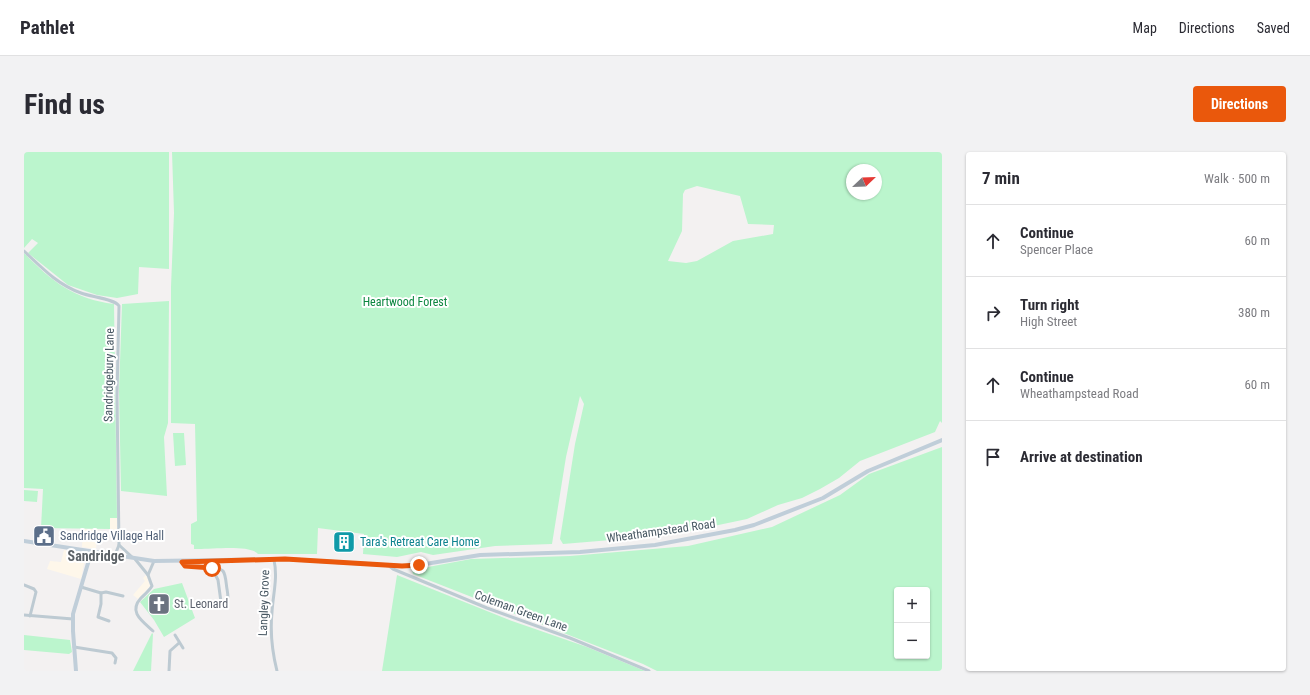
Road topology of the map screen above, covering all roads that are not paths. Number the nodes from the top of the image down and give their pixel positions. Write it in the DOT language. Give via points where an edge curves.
graph roads {
  1 [pos="24,251"];
  2 [pos="942,440"];
  3 [pos="24,536"];
  4 [pos="24,541"];
  5 [pos="119,545"];
  6 [pos="91,552"];
  7 [pos="115,555"];
  8 [pos="134,559"];
  9 [pos="274,560"];
  10 [pos="154,561"];
  11 [pos="182,562"];
  12 [pos="388,565"];
  13 [pos="212,568"];
  14 [pos="148,575"];
  15 [pos="24,585"];
  16 [pos="81,587"];
  17 [pos="102,593"];
  18 [pos="123,596"];
  19 [pos="24,615"];
  20 [pos="30,616"];
  21 [pos="73,619"];
  22 [pos="109,621"];
  23 [pos="153,631"];
  24 [pos="175,635"];
  25 [pos="179,643"];
  26 [pos="74,647"];
  27 [pos="183,648"];
  28 [pos="115,663"];
  29 [pos="76,671"];
  30 [pos="169,671"];
  31 [pos="277,671"];
  32 [pos="649,671"];
  1 -- 5 [label="street, Sandridgebury Lane" via="49,276 70,290 112,301 119,306"];
  2 -- 12 [label="main road, Wheathampstead Road" via="868,471 823,498 735,530 640,546 557,553 480,555 419,565"];
  3 -- 4 [label="street"];
  4 -- 6 [label="main road, Wheathampstead Road"];
  5 -- 7 [label="street, Sandridgebury Lane"];
  5 -- 8 [label="street"];
  6 -- 7 [label="main road, Wheathampstead Road"];
  6 -- 16 [label="main road"];
  7 -- 8 [label="main road, Wheathampstead Road"];
  8 -- 10 [label="main road, Wheathampstead Road"];
  8 -- 14 [label="street"];
  9 -- 11 [label="main road, Wheathampstead Road"];
  9 -- 12 [label="main road, Wheathampstead Road" via="307,559"];
  9 -- 31 [label="street, Langley Grove" via="276,576 271,641"];
  10 -- 11 [label="main road, Wheathampstead Road"];
  10 -- 14 [label="street"];
  11 -- 13 [label="street" via="185,566"];
  12 -- 32 [label="street, Coleman Green Lane" via="487,608 570,638"];
  13 -- 13 [label="street" via="218,580 221,602 225,604 228,597 224,572"];
  14 -- 23 [label="street" via="152,586 135,608 138,617"];
  15 -- 20 [label="street" via="34,588 36,592"];
  16 -- 17 [label="street"];
  16 -- 21 [label="main road"];
  17 -- 18 [label="street"];
  17 -- 22 [label="street" via="98,617"];
  19 -- 20 [label="street"];
  20 -- 21 [label="street"];
  21 -- 26 [label="main road"];
  24 -- 25 [label="street"];
  25 -- 27 [label="street"];
  25 -- 30 [label="street" via="170,651"];
  26 -- 28 [label="street" via="112,653 116,658"];
  26 -- 29 [label="main road"];
}
